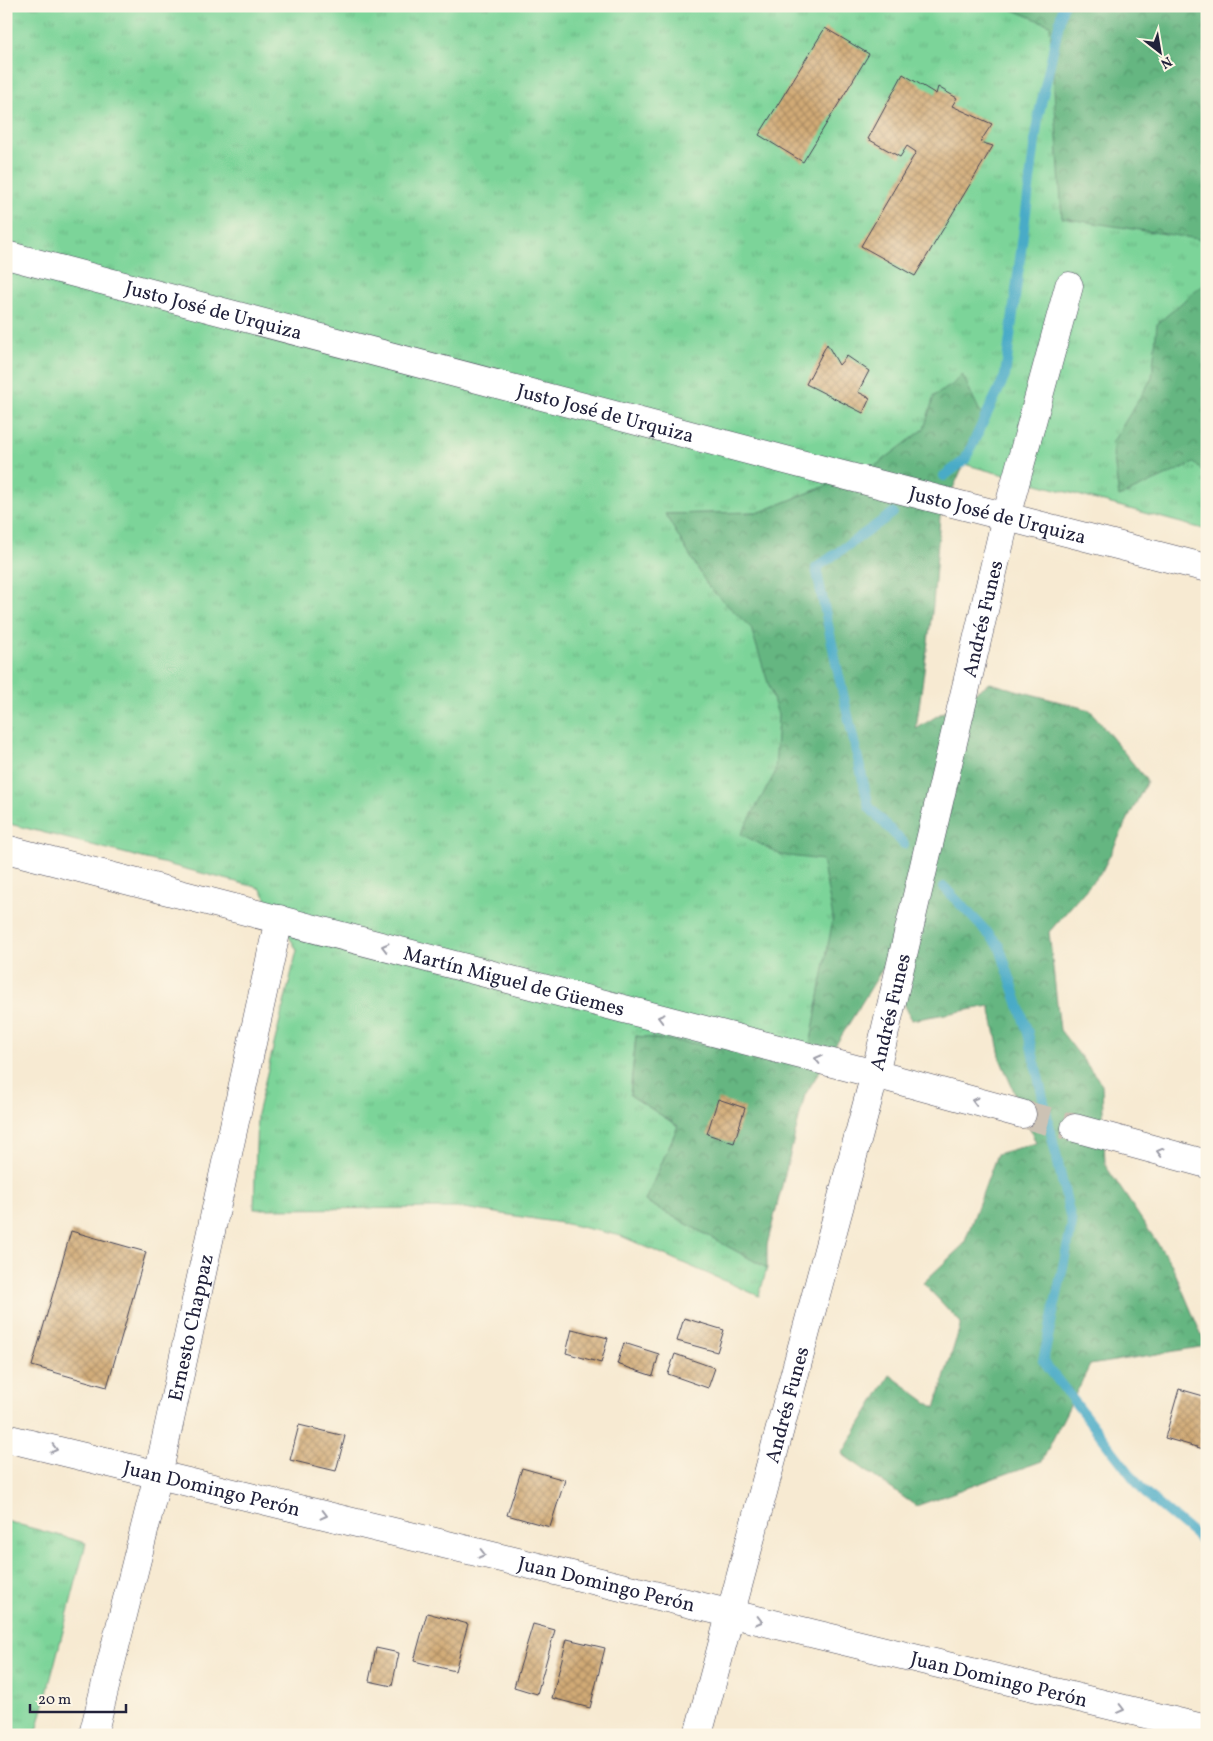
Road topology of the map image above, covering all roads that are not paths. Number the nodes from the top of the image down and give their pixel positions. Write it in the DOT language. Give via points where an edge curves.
graph roads {
  1 [pos="6,255"];
  2 [pos="1069,286"];
  3 [pos="1006,517"];
  4 [pos="1207,568"];
  5 [pos="6,849"];
  6 [pos="279,920"];
  7 [pos="875,1074"];
  8 [pos="1022,1114"];
  9 [pos="1074,1128"];
  10 [pos="1207,1164"];
  11 [pos="6,1438"];
  12 [pos="158,1475"];
  13 [pos="730,1614"];
  14 [pos="1207,1730"];
  15 [pos="93,1735"];
  16 [pos="698,1735"];
  1 -- 3 [label="street, Justo José de Urquiza"];
  2 -- 3 [label="street, Andrés Funes"];
  3 -- 4 [label="street, Justo José de Urquiza"];
  3 -- 7 [label="street, Andrés Funes"];
  5 -- 6 [label="street, Martín Miguel de Güemes"];
  7 -- 6 [label="street, Martín Miguel de Güemes, one-way"];
  6 -- 12 [label="street, Ernesto Chappaz"];
  8 -- 7 [label="street, Martín Miguel de Güemes, one-way"];
  7 -- 13 [label="street, Andrés Funes"];
  10 -- 9 [label="street, one-way"];
  11 -- 12 [label="street, Juan Domingo Perón, one-way"];
  12 -- 13 [label="street, Juan Domingo Perón, one-way"];
  12 -- 15 [label="street, Ernesto Chappaz"];
  13 -- 14 [label="street, Juan Domingo Perón, one-way"];
  13 -- 16 [label="street, Andrés Funes"];
}
